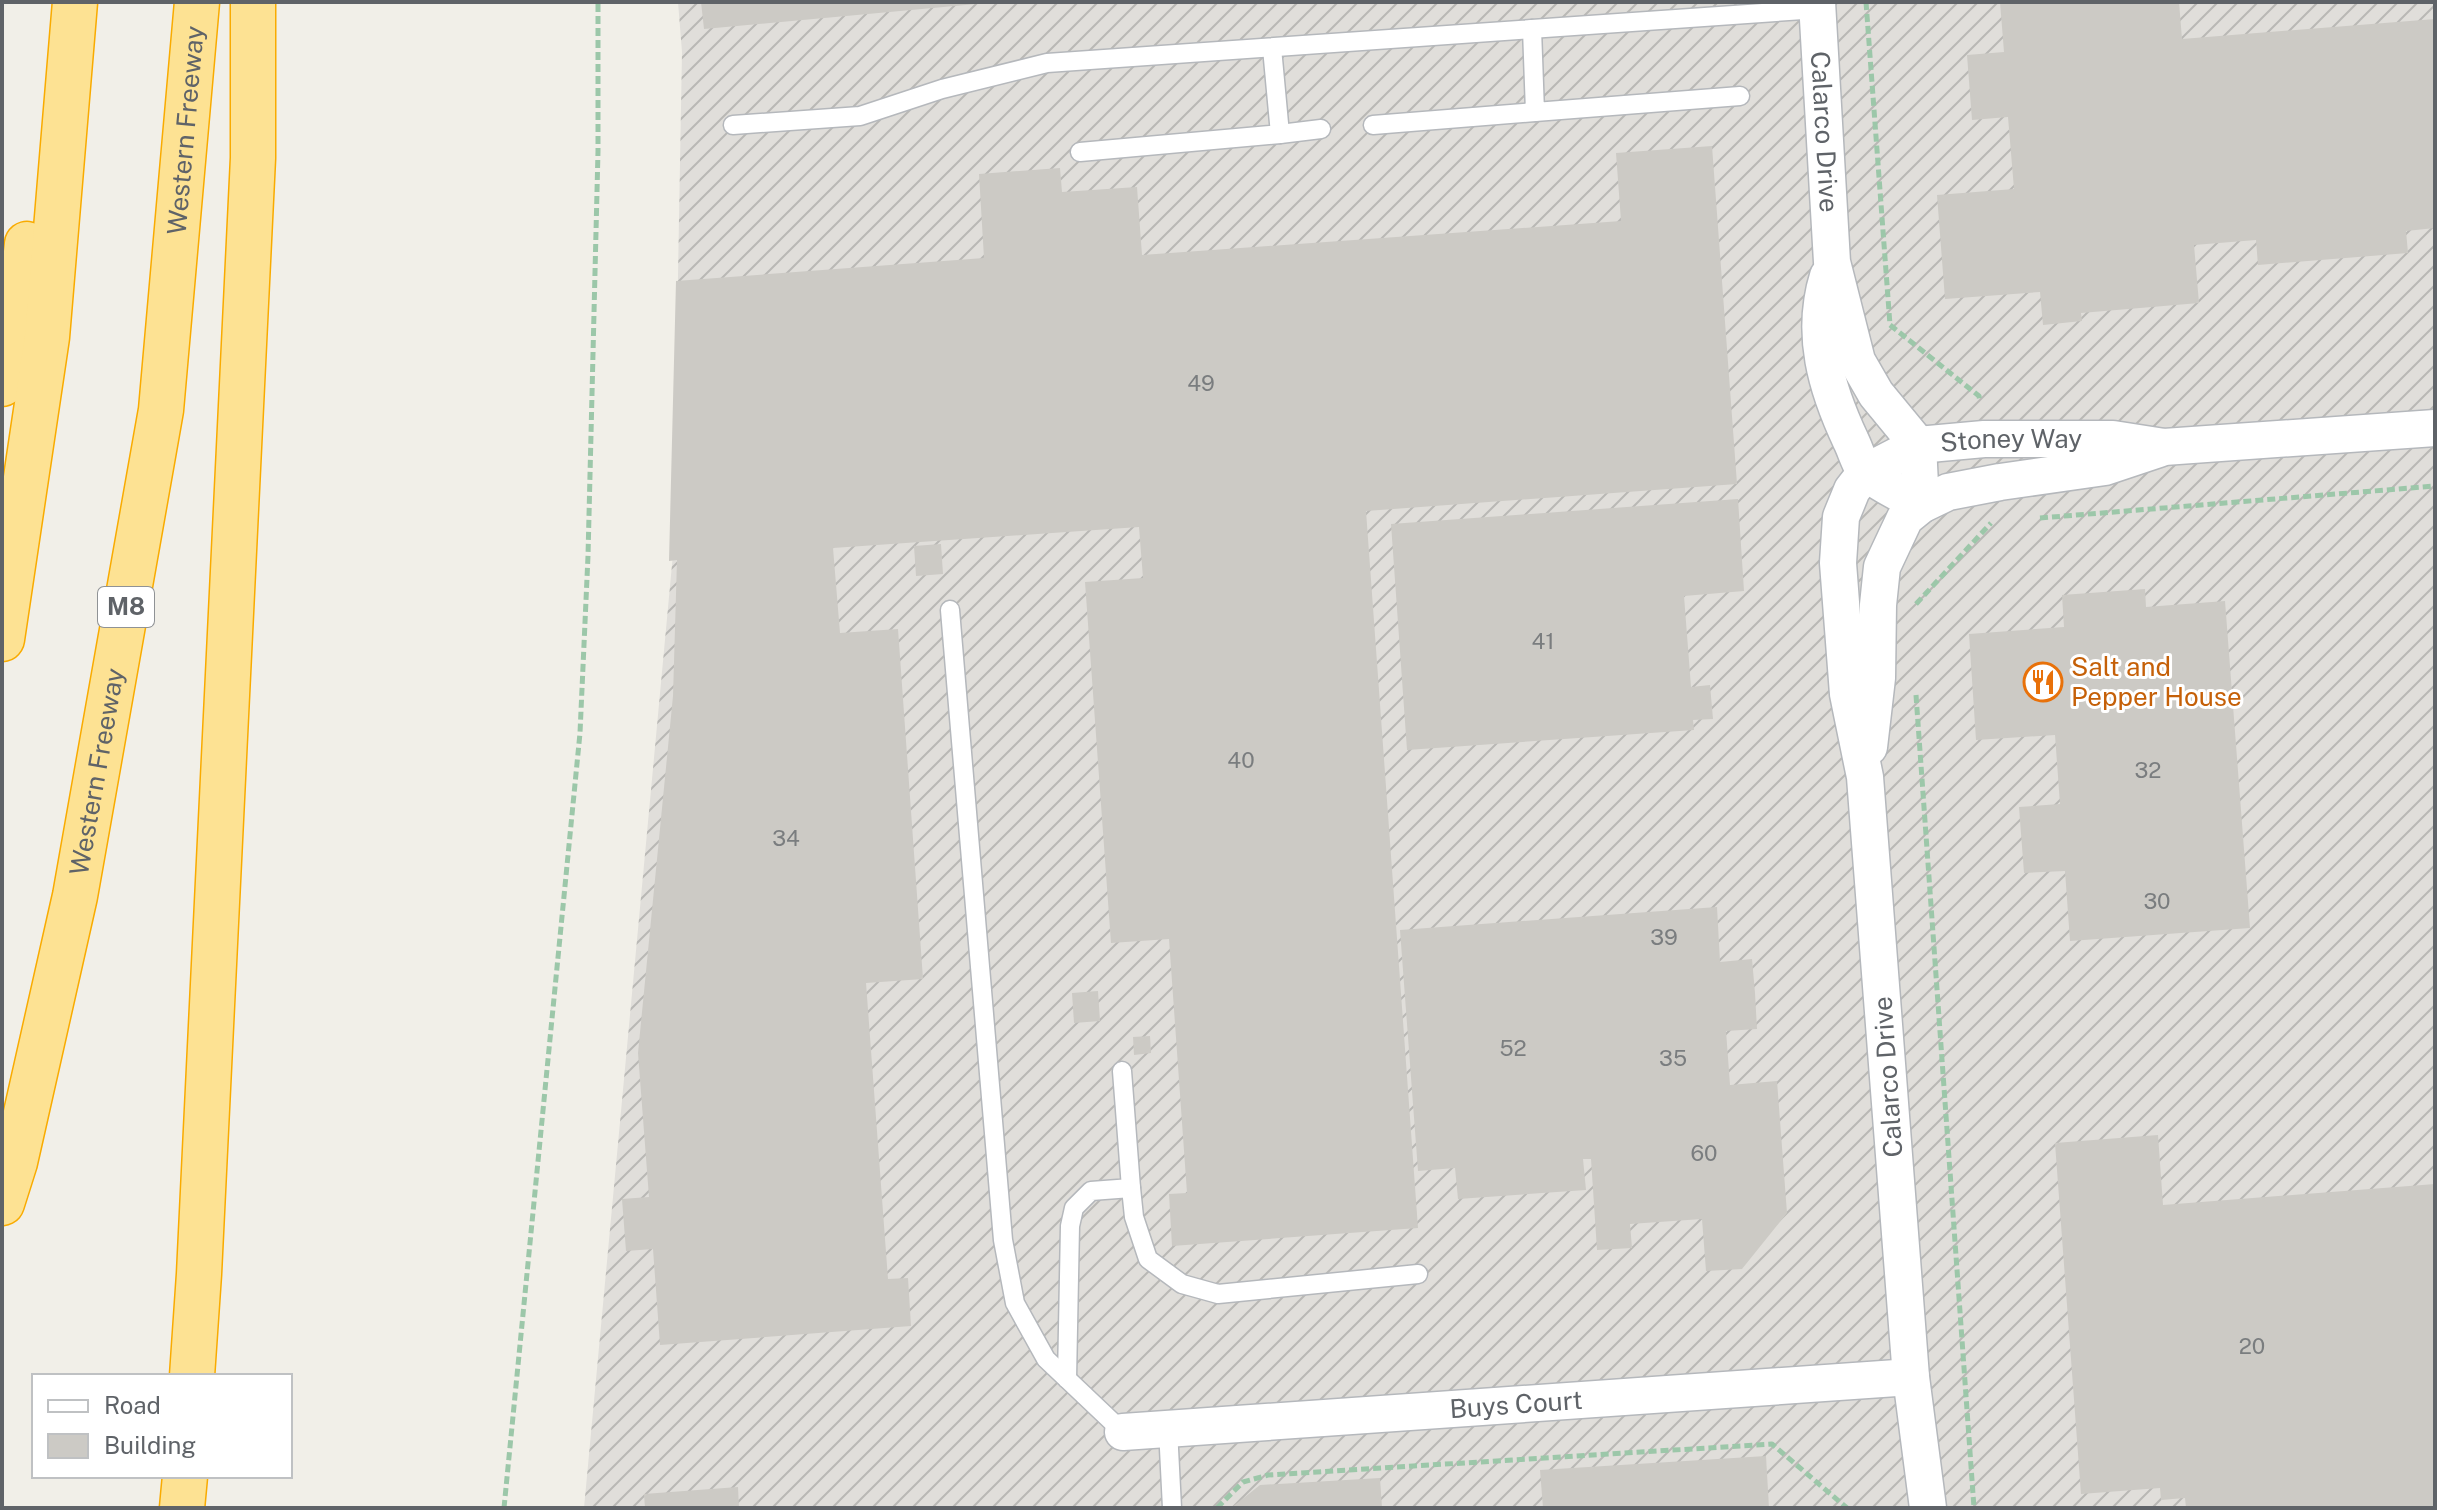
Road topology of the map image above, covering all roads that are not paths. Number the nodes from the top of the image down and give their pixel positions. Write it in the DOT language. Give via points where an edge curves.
graph roads {
  1 [pos="53,2"];
  2 [pos="75,2"];
  3 [pos="197,2"];
  4 [pos="253,2"];
  5 [pos="1817,5"];
  6 [pos="1532,29"];
  7 [pos="1272,48"];
  8 [pos="1740,96"];
  9 [pos="1535,112"];
  10 [pos="733,125"];
  11 [pos="1373,125"];
  12 [pos="1321,129"];
  13 [pos="1280,134"];
  14 [pos="1080,152"];
  15 [pos="1832,262"];
  16 [pos="2,384"];
  17 [pos="2435,428"];
  18 [pos="1918,445"];
  19 [pos="2164,447"];
  20 [pos="1866,472"];
  21 [pos="1921,505"];
  22 [pos="950,610"];
  23 [pos="2,639"];
  24 [pos="1865,777"];
  25 [pos="1122,1071"];
  26 [pos="1131,1188"];
  27 [pos="2,1203"];
  28 [pos="1418,1274"];
  29 [pos="192,1374"];
  30 [pos="1911,1377"];
  31 [pos="1067,1379"];
  32 [pos="1168,1429"];
  33 [pos="1123,1432"];
  34 [pos="185,1478"];
  35 [pos="182,1508"];
  36 [pos="1172,1508"];
  37 [pos="1913,1508"];
  38 [pos="1928,1508"];
  1 -- 16 [label="highway" via="22,286"];
  2 -- 23 [label="highway" via="47,337"];
  3 -- 27 [label="highway, Western Freeway / M8" via="161,410 75,896"];
  4 -- 29 [label="highway" via="253,158"];
  5 -- 6 [label="lane"];
  5 -- 15 [label="street, Calarco Drive"];
  6 -- 7 [label="lane"];
  6 -- 9 [label="lane"];
  7 -- 10 [label="lane" via="1047,63 860,116"];
  7 -- 13 [label="lane"];
  8 -- 9 [label="lane"];
  9 -- 11 [label="lane"];
  12 -- 13 [label="lane"];
  13 -- 14 [label="lane"];
  15 -- 18 [label="street, Calarco Drive" via="1857,361 1876,394"];
  15 -- 20 [label="street, Calarco Drive" via="1819,325 1824,374"];
  17 -- 19 [label="street, Stoney Way"];
  18 -- 19 [label="street, Stoney Way" via="2096,438"];
  18 -- 20 [label="street, Stoney Way"];
  18 -- 21 [label="street"];
  19 -- 21 [label="street, Stoney Way" via="2105,467 1948,492"];
  20 -- 21 [label="street"];
  20 -- 24 [label="street, Calarco Drive" via="1841,517 1838,563 1848,694"];
  21 -- 24 [label="street, Calarco Drive" via="1905,518 1882,567"];
  22 -- 31 [label="lane" via="1003,1240 1015,1303 1046,1359"];
  24 -- 30 [label="street, Calarco Drive"];
  25 -- 26 [label="lane"];
  26 -- 28 [label="lane" via="1148,1259 1182,1284 1218,1294"];
  26 -- 31 [label="lane" via="1091,1191 1074,1208"];
  30 -- 32 [label="street, Buys Court"];
  30 -- 37 [label="street, Calarco Drive"];
  30 -- 38 [label="street, Calarco Drive"];
  31 -- 33 [label="lane"];
  32 -- 33 [label="street, Buys Court"];
  32 -- 36 [label="lane"];
  34 -- 35 [label="highway"];
}
